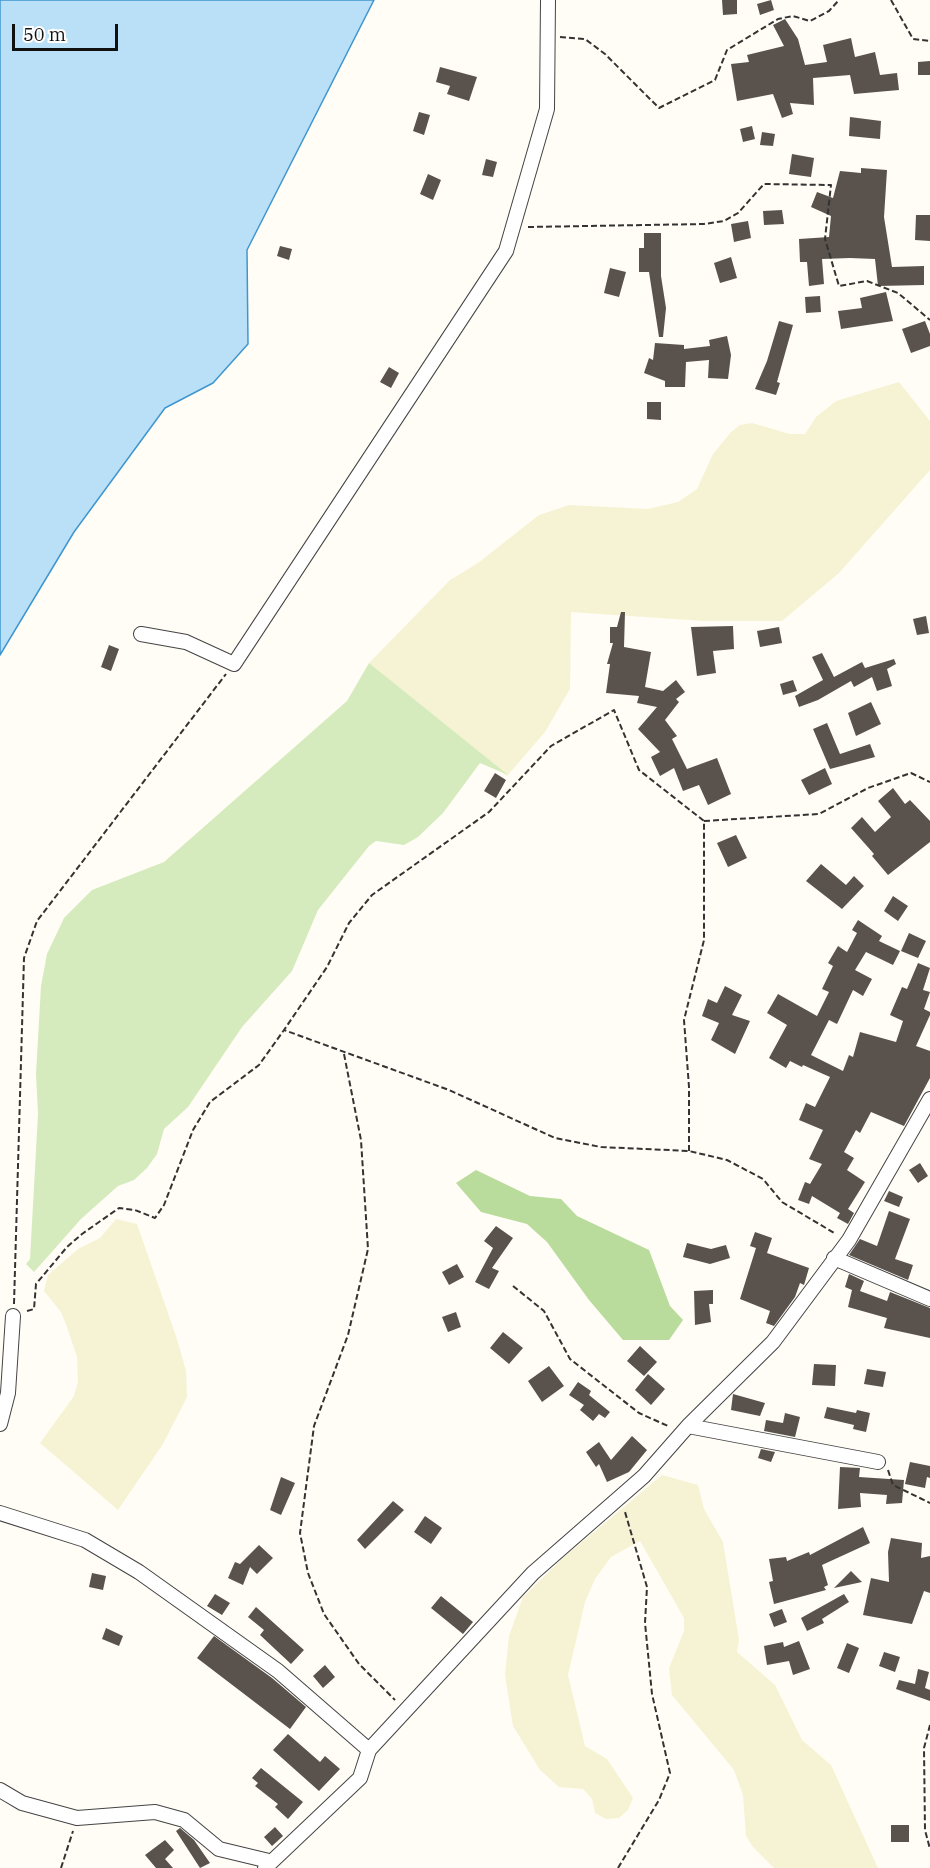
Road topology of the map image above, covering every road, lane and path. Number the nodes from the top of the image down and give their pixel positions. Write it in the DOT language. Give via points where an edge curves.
graph roads {
  1 [pos="548,0"];
  2 [pos="839,0"];
  3 [pos="891,0"];
  4 [pos="548,36"];
  5 [pos="930,41"];
  6 [pos="513,227"];
  7 [pos="930,320"];
  8 [pos="141,634"];
  9 [pos="234,664"];
  10 [pos="930,782"];
  11 [pos="704,821"];
  12 [pos="284,1030"];
  13 [pos="344,1053"];
  14 [pos="930,1098"];
  15 [pos="688,1151"];
  16 [pos="849,1240"];
  17 [pos="834,1258"];
  18 [pos="513,1286"];
  19 [pos="930,1299"];
  20 [pos="13,1316"];
  21 [pos="0,1424"];
  22 [pos="685,1428"];
  23 [pos="878,1462"];
  24 [pos="620,1497"];
  25 [pos="930,1503"];
  26 [pos="0,1513"];
  27 [pos="405,1711"];
  28 [pos="930,1725"];
  29 [pos="369,1750"];
  30 [pos="0,1790"];
  31 [pos="77,1818"];
  32 [pos="930,1849"];
  33 [pos="267,1864"];
  34 [pos="61,1868"];
  35 [pos="618,1868"];
  1 -- 4 [label="street"];
  2 -- 4 [label="path" via="829,11 810,21 793,16 778,19 727,50 715,80 659,108 585,39"];
  3 -- 5 [label="path" via="913,39"];
  4 -- 6 [label="street" via="547,109"];
  6 -- 7 [label="path" via="704,224 724,221 738,213 764,184 831,185 825,239 839,286 867,280 898,292"];
  6 -- 9 [label="street" via="506,251"];
  8 -- 9 [label="street" via="186,642"];
  9 -- 20 [label="path" via="37,921 24,958"];
  10 -- 11 [label="path" via="910,773 868,788 819,814"];
  11 -- 12 [label="path" via="639,770 614,710 551,746 489,812 372,895 349,923 327,967"];
  11 -- 15 [label="path" via="704,940 684,1020"];
  12 -- 13 [label="path"];
  12 -- 20 [label="path" via="259,1065 210,1102 192,1130 164,1205 155,1218 119,1208 66,1246 36,1284 34,1309"];
  13 -- 15 [label="path" via="450,1090 555,1138 601,1147"];
  13 -- 27 [label="path" via="361,1140 368,1249 348,1335 314,1426 300,1533 308,1573 324,1614 359,1664"];
  14 -- 16 [label="street"];
  15 -- 16 [label="path" via="727,1160 762,1179 782,1202"];
  16 -- 17 [label="street"];
  17 -- 19 [label="street"];
  17 -- 22 [label="street" via="773,1342"];
  18 -- 22 [label="path" via="544,1311 570,1359 639,1413"];
  20 -- 21 [label="street" via="8,1393"];
  22 -- 23 [label="street"];
  22 -- 24 [label="street" via="644,1476"];
  23 -- 25 [label="path" via="889,1471 893,1485"];
  24 -- 27 [label="street" via="533,1573"];
  24 -- 35 [label="path" via="647,1587 645,1623 652,1694 670,1773 659,1800"];
  26 -- 29 [label="street" via="85,1540 139,1572 278,1671"];
  27 -- 29 [label="street"];
  28 -- 32 [label="path" via="924,1748 925,1830"];
  29 -- 33 [label="street" via="360,1778"];
  30 -- 31 [label="street" via="22,1803"];
  31 -- 33 [label="street" via="155,1812 184,1820 219,1849"];
  31 -- 34 [label="path"];
}
